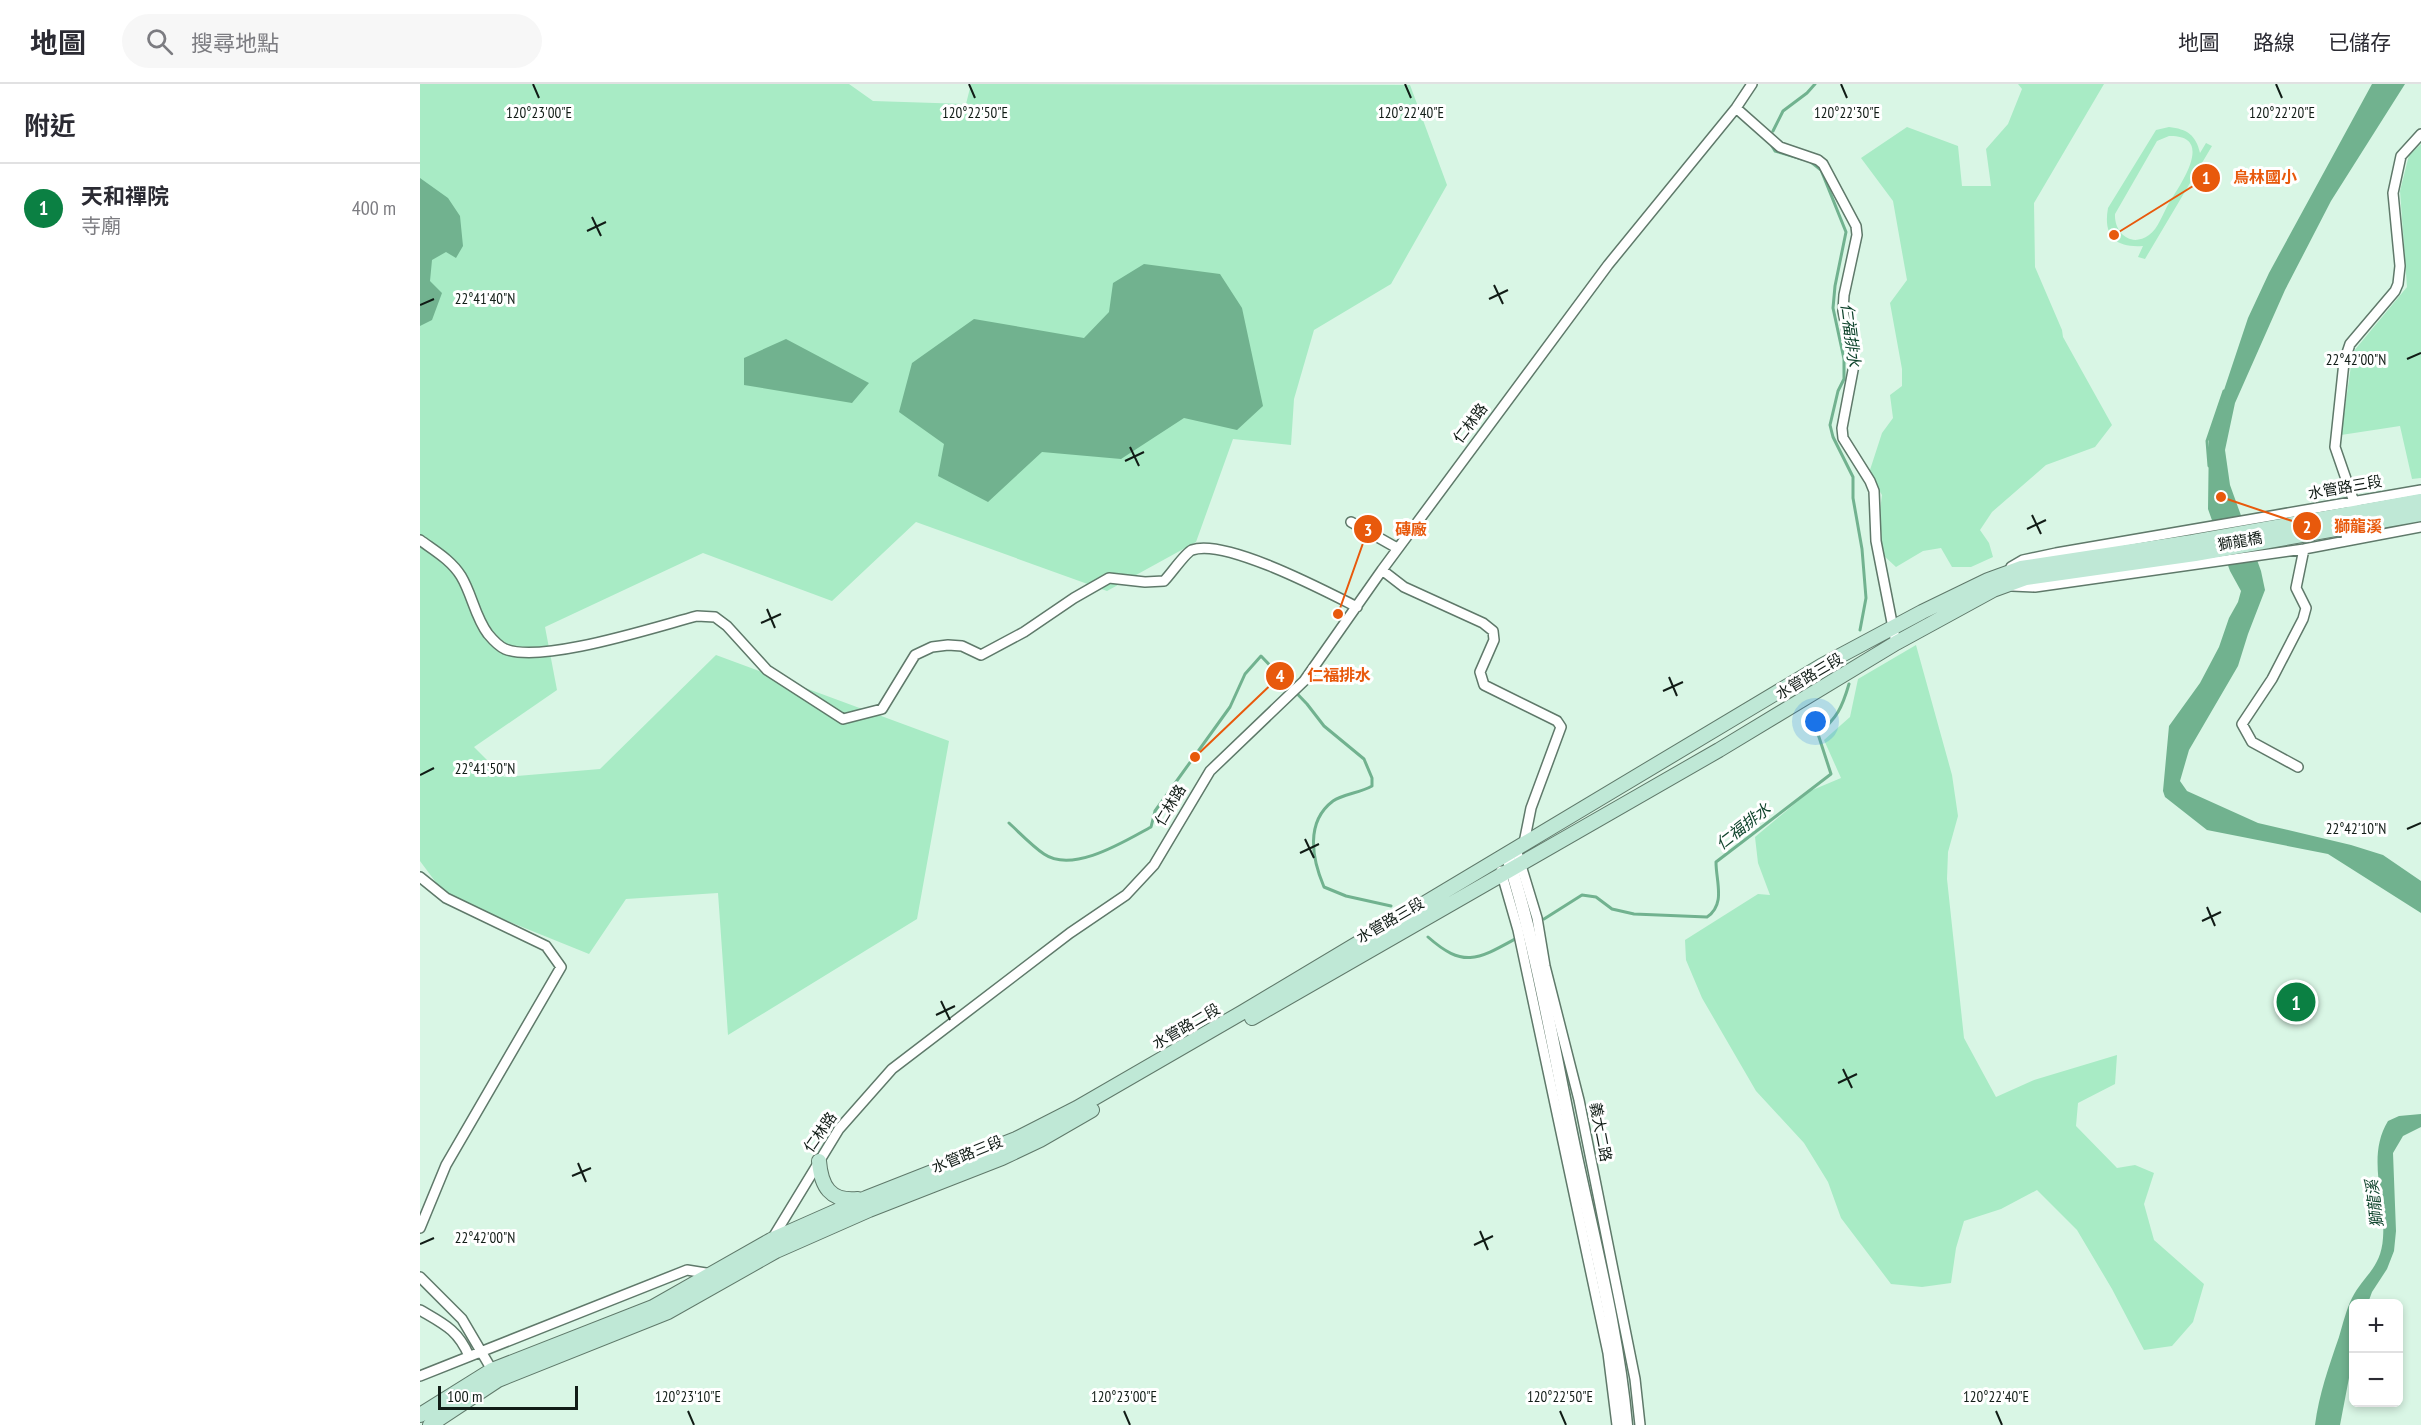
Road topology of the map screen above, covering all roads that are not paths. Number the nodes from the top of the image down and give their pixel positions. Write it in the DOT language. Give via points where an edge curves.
graph roads {
  1 [pos="1752,84"];
  2 [pos="1736,108"];
  3 [pos="2421,134"];
  4 [pos="2421,490"];
  5 [pos="2421,501"];
  6 [pos="2352,508"];
  7 [pos="2421,514"];
  8 [pos="1351,522"];
  9 [pos="2421,527"];
  10 [pos="2279,533"];
  11 [pos="2346,534"];
  12 [pos="420,540"];
  13 [pos="1397,548"];
  14 [pos="2194,548"];
  15 [pos="2304,549"];
  16 [pos="1382,570"];
  17 [pos="1357,607"];
  18 [pos="1893,627"];
  19 [pos="1896,643"];
  20 [pos="2298,767"];
  21 [pos="1511,852"];
  22 [pos="1512,869"];
  23 [pos="420,877"];
  24 [pos="819,1161"];
  25 [pos="866,1198"];
  26 [pos="420,1228"];
  27 [pos="774,1245"];
  28 [pos="712,1274"];
  29 [pos="420,1277"];
  30 [pos="420,1310"];
  31 [pos="482,1351"];
  32 [pos="469,1356"];
  33 [pos="492,1370"];
  34 [pos="420,1376"];
  35 [pos="420,1415"];
  36 [pos="430,1425"];
  37 [pos="1617,1425"];
  38 [pos="1626,1425"];
  39 [pos="1640,1425"];
  1 -- 2 [label="street, 仁林路"];
  2 -- 13 [label="street, 仁林路" via="1608,265"];
  2 -- 18 [label="street" via="1780,147 1823,164 1856,226 1844,295 1854,365 1843,416 1843,438 1874,491 1876,541"];
  3 -- 6 [label="street" via="2401,156 2393,193 2398,284 2350,344 2344,362 2335,447"];
  4 -- 6 [label="street, 水管路三段"];
  5 -- 6 [label="main road, 水管路三段"];
  6 -- 10 [label="main road, 水管路三段"];
  6 -- 11 [label="street"];
  7 -- 11 [label="main road"];
  8 -- 13 [label="street"];
  9 -- 11 [label="street"];
  10 -- 11 [label="main road"];
  10 -- 14 [label="main road, 獅龍橋"];
  10 -- 14 [label="street, 獅龍橋"];
  10 -- 15 [label="street"];
  11 -- 15 [label="street"];
  12 -- 17 [label="street" via="447,559 461,576 486,632 507,650 556,651 697,616 715,617 767,670 843,719 882,709 915,655 932,647 962,646 981,654 1024,632 1109,578 1164,581 1188,551 1202,547 1297,576"];
  13 -- 16 [label="street, 仁林路"];
  14 -- 18 [label="main road, 水管路三段" via="2021,568"];
  14 -- 19 [label="main road, 水管路三段" via="2026,578"];
  15 -- 20 [label="street" via="2296,588 2306,608 2303,619 2272,679 2242,724 2252,742"];
  16 -- 17 [label="street, 仁林路"];
  16 -- 21 [label="street" via="1404,587 1483,622 1493,631 1494,640 1480,672 1484,685 1557,721 1561,727"];
  17 -- 24 [label="street, 仁林路" via="1304,681 1210,771 1154,865 1126,895 892,1069 839,1130"];
  18 -- 19 [label="street"];
  18 -- 21 [label="main road, 水管路三段" via="1703,735"];
  19 -- 22 [label="main road, 水管路三段"];
  21 -- 22 [label="street, 義大二路"];
  21 -- 25 [label="main road, 水管路二段" via="1077,1108 1016,1139"];
  22 -- 27 [label="main road, 水管路三段" via="1040,1140"];
  22 -- 37 [label="street, 義大二路" via="1518,930 1608,1353"];
  22 -- 38 [label="street, 義大二路" via="1528,928 1616,1351"];
  22 -- 39 [label="street, 義大二路" via="1537,918 1579,1100 1635,1379"];
  23 -- 26 [label="street" via="446,898 546,946 561,967 446,1165"];
  24 -- 25 [label="main road" via="820,1178 827,1189 839,1198"];
  24 -- 27 [label="street, 仁林路"];
  25 -- 27 [label="main road"];
  27 -- 28 [label="main road, 仁林路"];
  27 -- 36 [label="main road, 仁林路" via="668,1312 498,1380"];
  28 -- 31 [label="street" via="687,1270"];
  28 -- 33 [label="main road, 仁林路" via="653,1307"];
  29 -- 31 [label="street" via="462,1319"];
  30 -- 32 [label="street" via="460,1336"];
  31 -- 32 [label="street"];
  31 -- 33 [label="street"];
  32 -- 34 [label="street"];
  33 -- 35 [label="main road, 仁林路"];
}
